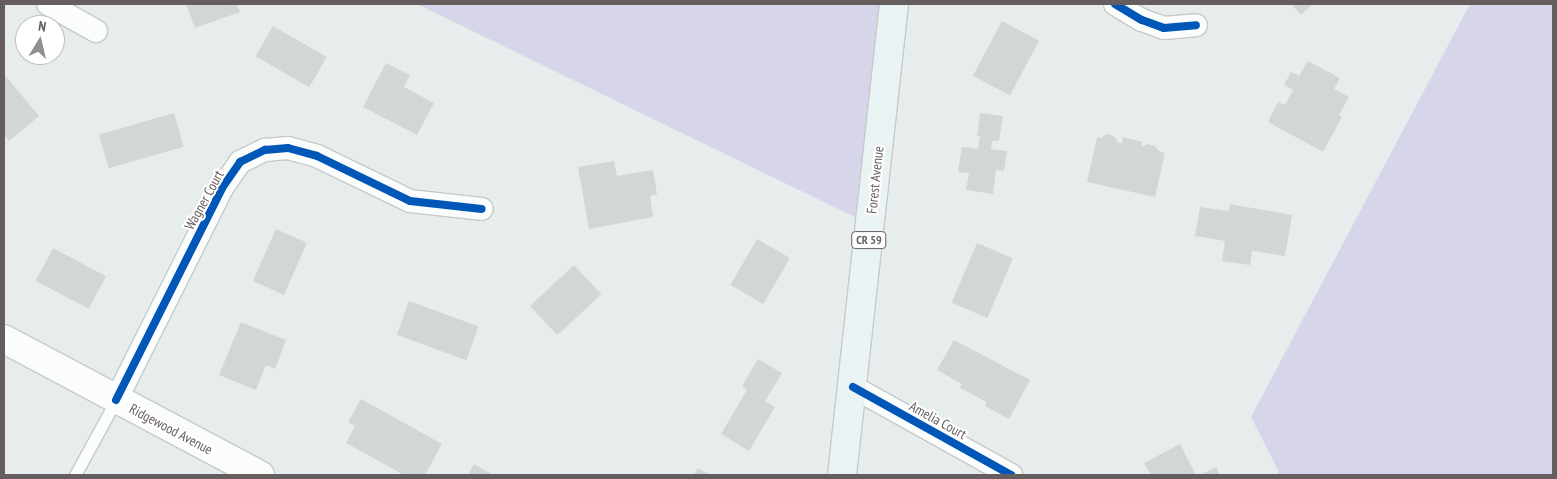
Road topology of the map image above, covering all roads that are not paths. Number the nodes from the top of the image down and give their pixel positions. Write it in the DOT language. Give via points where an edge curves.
graph roads {
  1 [pos="48,4"];
  2 [pos="894,4"];
  3 [pos="1115,4"];
  4 [pos="1196,25"];
  5 [pos="96,31"];
  6 [pos="482,209"];
  7 [pos="4,339"];
  8 [pos="853,387"];
  9 [pos="116,400"];
  10 [pos="75,475"];
  11 [pos="260,475"];
  12 [pos="842,475"];
  13 [pos="1011,475"];
  1 -- 5 [label="street"];
  2 -- 8 [label="main road, Forest Avenue / CR 59"];
  3 -- 4 [label="street" via="1164,28"];
  6 -- 9 [label="street, Wagner Court" via="410,201 317,156 288,148 265,150 240,162 222,188"];
  7 -- 9 [label="street, Ridgewood Avenue"];
  8 -- 12 [label="main road, Forest Avenue / CR 59"];
  8 -- 13 [label="street, Amelia Court"];
  9 -- 10 [label="lane"];
  9 -- 11 [label="street, Ridgewood Avenue"];
}
